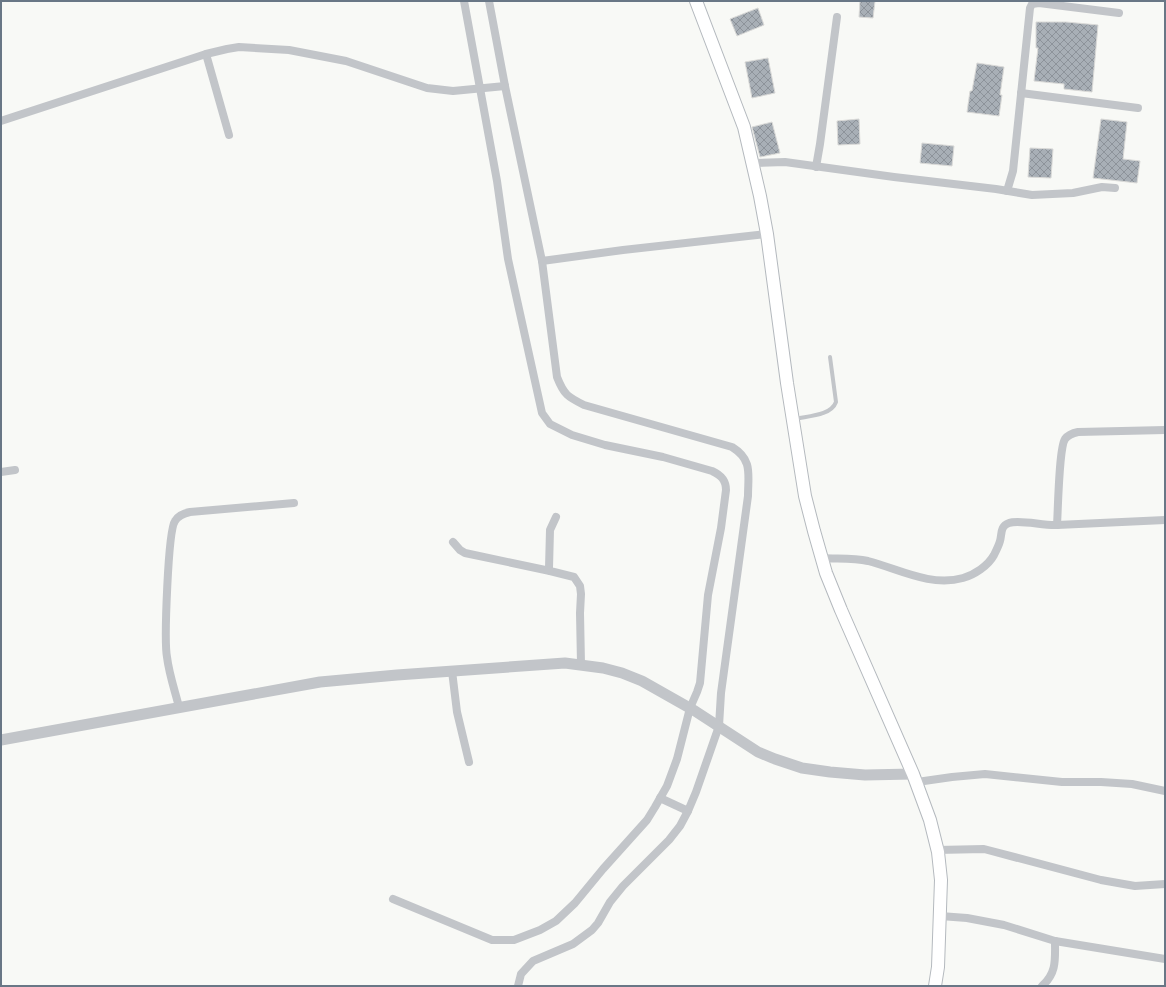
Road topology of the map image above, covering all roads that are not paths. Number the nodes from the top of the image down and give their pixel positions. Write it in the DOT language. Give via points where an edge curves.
graph roads {
  1 [pos="464,1"];
  2 [pos="489,1"];
  3 [pos="696,1"];
  4 [pos="1119,13"];
  5 [pos="837,17"];
  6 [pos="206,54"];
  7 [pos="502,87"];
  8 [pos="483,88"];
  9 [pos="1021,93"];
  10 [pos="1138,108"];
  11 [pos="1,121"];
  12 [pos="229,135"];
  13 [pos="752,163"];
  14 [pos="816,167"];
  15 [pos="1115,188"];
  16 [pos="1007,191"];
  17 [pos="767,234"];
  18 [pos="542,261"];
  19 [pos="830,357"];
  20 [pos="793,419"];
  21 [pos="1165,430"];
  22 [pos="15,470"];
  23 [pos="1,472"];
  24 [pos="294,503"];
  25 [pos="556,517"];
  26 [pos="1165,520"];
  27 [pos="1057,525"];
  28 [pos="453,542"];
  29 [pos="822,558"];
  30 [pos="550,571"];
  31 [pos="581,664"];
  32 [pos="452,672"];
  33 [pos="179,708"];
  34 [pos="692,710"];
  35 [pos="717,725"];
  36 [pos="1,740"];
  37 [pos="469,762"];
  38 [pos="915,778"];
  39 [pos="1165,791"];
  40 [pos="663,798"];
  41 [pos="685,810"];
  42 [pos="937,850"];
  43 [pos="1165,884"];
  44 [pos="393,899"];
  45 [pos="940,916"];
  46 [pos="1055,941"];
  47 [pos="1165,959"];
  48 [pos="518,986"];
  49 [pos="935,986"];
  50 [pos="1042,986"];
  1 -- 8 [label="street"];
  2 -- 7 [label="street"];
  3 -- 13 [label="main road" via="742,121"];
  4 -- 9 [label="street" via="1032,4 1026,36"];
  5 -- 14 [label="street"];
  6 -- 8 [label="street" via="238,48 289,50 346,61 427,88"];
  6 -- 11 [label="street"];
  6 -- 12 [label="street"];
  7 -- 8 [label="street"];
  7 -- 18 [label="street"];
  8 -- 34 [label="street" via="508,259 542,413 550,424 572,435 712,471 720,476 726,485 721,528 708,595 700,683"];
  9 -- 10 [label="street"];
  9 -- 16 [label="street" via="1012,171"];
  13 -- 14 [label="street" via="785,162"];
  13 -- 17 [label="main road"];
  14 -- 16 [label="street"];
  15 -- 16 [label="street" via="1102,187 1044,195"];
  17 -- 18 [label="street"];
  17 -- 20 [label="main road"];
  18 -- 35 [label="street" via="557,377 562,390 584,405 732,447 741,452 746,459 748,496"];
  19 -- 20 [label="lane" via="836,402 834,407 827,412"];
  20 -- 29 [label="main road" via="805,496"];
  21 -- 27 [label="street" via="1078,432 1068,436 1062,446"];
  22 -- 23 [label="street"];
  24 -- 33 [label="street" via="190,512 174,521 165,645"];
  25 -- 30 [label="street" via="550,530"];
  26 -- 27 [label="street"];
  27 -- 29 [label="street" via="1009,522 1001,530 1000,541 993,556 985,565 977,572 953,580 934,580 867,561"];
  28 -- 30 [label="street" via="465,553"];
  29 -- 38 [label="main road" via="841,610"];
  30 -- 31 [label="street" via="574,577 580,586"];
  31 -- 32 [label="street"];
  31 -- 34 [label="street" via="622,673 642,681"];
  32 -- 33 [label="street" via="320,682"];
  32 -- 37 [label="street" via="457,712"];
  33 -- 36 [label="street"];
  34 -- 35 [label="street"];
  34 -- 40 [label="street"];
  35 -- 38 [label="street" via="758,752 802,768"];
  35 -- 41 [label="street" via="696,792"];
  38 -- 39 [label="street" via="985,774 1062,782 1132,784"];
  38 -- 42 [label="main road" via="930,820"];
  40 -- 41 [label="street"];
  40 -- 44 [label="street" via="575,903 556,921 514,940 492,940"];
  41 -- 48 [label="street" via="680,826 623,886 592,930 573,944 533,961 521,974"];
  42 -- 43 [label="street" via="984,849 1101,880 1134,886"];
  42 -- 45 [label="main road" via="941,880"];
  45 -- 46 [label="street" via="1004,925"];
  45 -- 49 [label="main road"];
  46 -- 47 [label="street"];
  46 -- 50 [label="street" via="1055,967 1052,975"];
}
